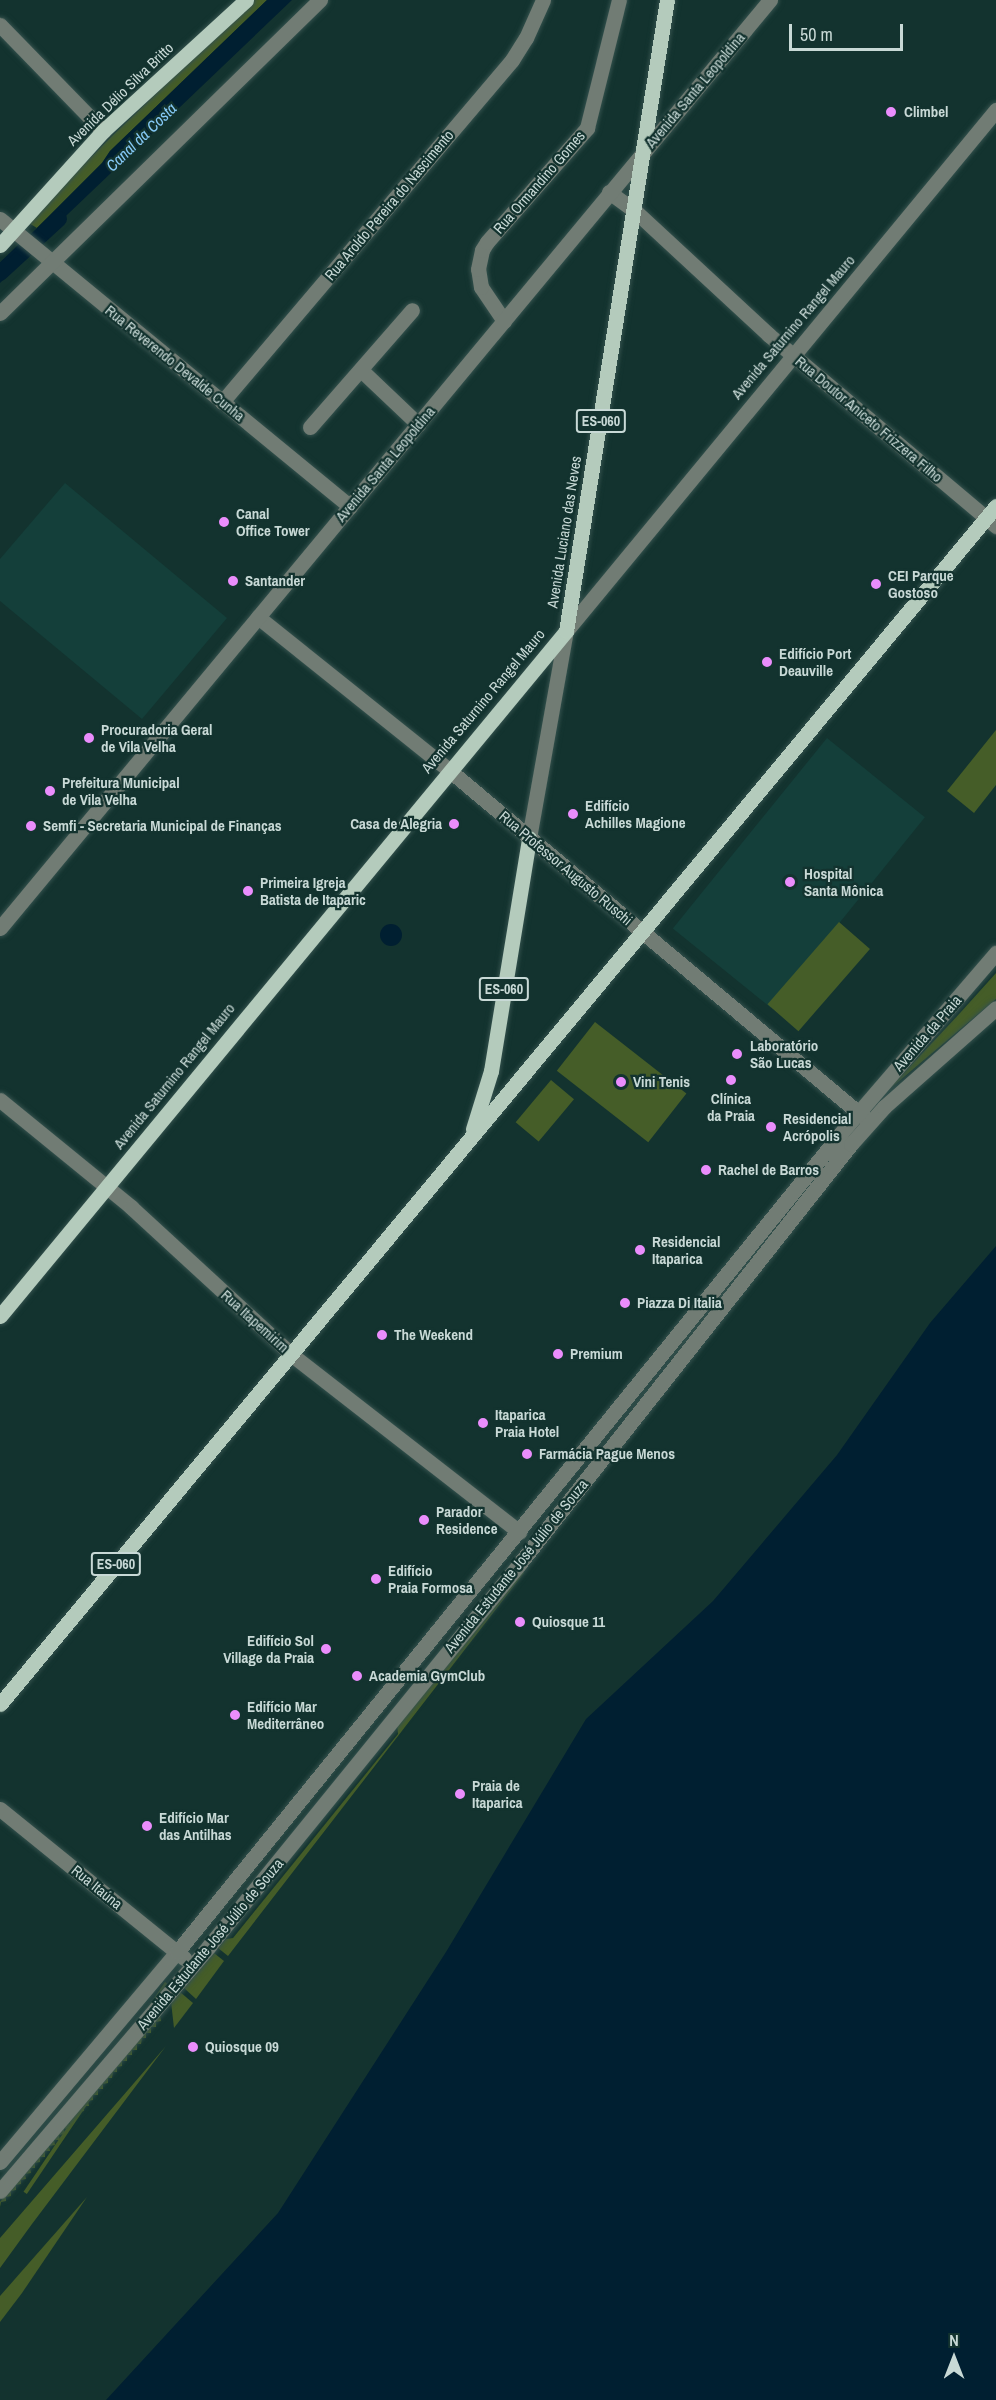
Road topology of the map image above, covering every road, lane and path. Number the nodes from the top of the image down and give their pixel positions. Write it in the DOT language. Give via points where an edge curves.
graph roads {
  1 [pos="246,0"];
  2 [pos="320,0"];
  3 [pos="543,0"];
  4 [pos="619,0"];
  5 [pos="667,0"];
  6 [pos="770,0"];
  7 [pos="0,25"];
  8 [pos="996,110"];
  9 [pos="104,131"];
  10 [pos="642,151"];
  11 [pos="609,192"];
  12 [pos="635,212"];
  13 [pos="0,219"];
  14 [pos="17,234"];
  15 [pos="0,245"];
  16 [pos="52,263"];
  17 [pos="412,310"];
  18 [pos="0,313"];
  19 [pos="504,321"];
  20 [pos="793,355"];
  21 [pos="361,370"];
  22 [pos="222,402"];
  23 [pos="418,424"];
  24 [pos="310,428"];
  25 [pos="350,507"];
  26 [pos="993,516"];
  27 [pos="258,616"];
  28 [pos="566,631"];
  29 [pos="449,770"];
  30 [pos="529,838"];
  31 [pos="1,925"];
  32 [pos="643,931"];
  33 [pos="996,953"];
  34 [pos="996,1008"];
  35 [pos="0,1100"];
  36 [pos="864,1118"];
  37 [pos="471,1138"];
  38 [pos="108,1188"];
  39 [pos="0,1316"];
  40 [pos="292,1354"];
  41 [pos="519,1532"];
  42 [pos="0,1704"];
  43 [pos="0,1809"];
  44 [pos="177,1952"];
  45 [pos="193,1966"];
  46 [pos="0,2162"];
  47 [pos="0,2191"];
  1 -- 9 [label="main road, Avenida Délio Silva Britto"];
  2 -- 16 [label="street"];
  3 -- 22 [label="street, Rua Aroldo Pereira do Nascimento" via="512,60"];
  4 -- 19 [label="street, Rua Ormandino Gomes" via="586,128 482,250 478,269 481,287"];
  5 -- 10 [label="main road, Avenida Luciano das Neves / ES-060"];
  6 -- 10 [label="street, Avenida Santa Leopoldina"];
  7 -- 9 [label="street"];
  8 -- 20 [label="street, Avenida Saturnino Rangel Mauro"];
  9 -- 14 [label="main road, Avenida Délio Silva Britto"];
  10 -- 11 [label="street, Avenida Santa Leopoldina"];
  10 -- 12 [label="main road, Avenida Luciano das Neves / ES-060"];
  11 -- 12 [label="street, Rua Doutor Aniceto Frizzera Filho"];
  11 -- 19 [label="street, Avenida Santa Leopoldina"];
  12 -- 20 [label="street, Rua Doutor Aniceto Frizzera Filho"];
  12 -- 28 [label="main road, Avenida Luciano das Neves / ES-060"];
  13 -- 14 [label="street, Rua Reverendo Devalde Cunha"];
  14 -- 15 [label="main road, Avenida Délio Silva Britto"];
  14 -- 16 [label="street, Rua Reverendo Devalde Cunha"];
  16 -- 18 [label="street"];
  16 -- 22 [label="street, Rua Reverendo Devalde Cunha"];
  17 -- 21 [label="street"];
  19 -- 23 [label="street, Avenida Santa Leopoldina"];
  20 -- 26 [label="street, Rua Doutor Aniceto Frizzera Filho"];
  20 -- 28 [label="street, Avenida Saturnino Rangel Mauro"];
  21 -- 23 [label="street"];
  21 -- 24 [label="street"];
  22 -- 25 [label="street, Rua Reverendo Devalde Cunha"];
  23 -- 25 [label="street, Avenida Santa Leopoldina"];
  25 -- 27 [label="street, Avenida Santa Leopoldina"];
  26 -- 32 [label="main road, ES-060"];
  27 -- 29 [label="street, Rua Professor Augusto Ruschi"];
  27 -- 31 [label="street, Avenida Santa Leopoldina"];
  28 -- 29 [label="main road, Avenida Saturnino Rangel Mauro"];
  28 -- 30 [label="street, Avenida Luciano das Neves / ES-060"];
  29 -- 30 [label="street, Rua Professor Augusto Ruschi"];
  29 -- 38 [label="main road, Avenida Saturnino Rangel Mauro"];
  30 -- 32 [label="street, Rua Professor Augusto Ruschi"];
  30 -- 37 [label="main road, Avenida Luciano das Neves / ES-060" via="491,1071"];
  32 -- 36 [label="street, Rua Professor Augusto Ruschi"];
  32 -- 37 [label="main road, ES-060"];
  33 -- 36 [label="street, Avenida da Praia"];
  34 -- 36 [label="street, Avenida Estudante José Júlio de Souza" via="884,1107"];
  35 -- 38 [label="street, Rua Itapemirim"];
  36 -- 41 [label="street, Avenida Estudante José Júlio de Souza"];
  36 -- 45 [label="street, Avenida Estudante José Júlio de Souza" via="505,1581"];
  37 -- 40 [label="main road, ES-060"];
  38 -- 39 [label="main road, Avenida Saturnino Rangel Mauro"];
  38 -- 40 [label="street, Rua Itapemirim"];
  40 -- 41 [label="street, Rua Itapemirim"];
  40 -- 42 [label="main road, ES-060"];
  41 -- 44 [label="street, Avenida Estudante José Júlio de Souza"];
  43 -- 44 [label="street, Rua Itaúna"];
  44 -- 45 [label="street, Rua Itaúna"];
  44 -- 46 [label="street, Avenida Estudante José Júlio de Souza"];
  45 -- 47 [label="street, Avenida Estudante José Júlio de Souza"];
}
